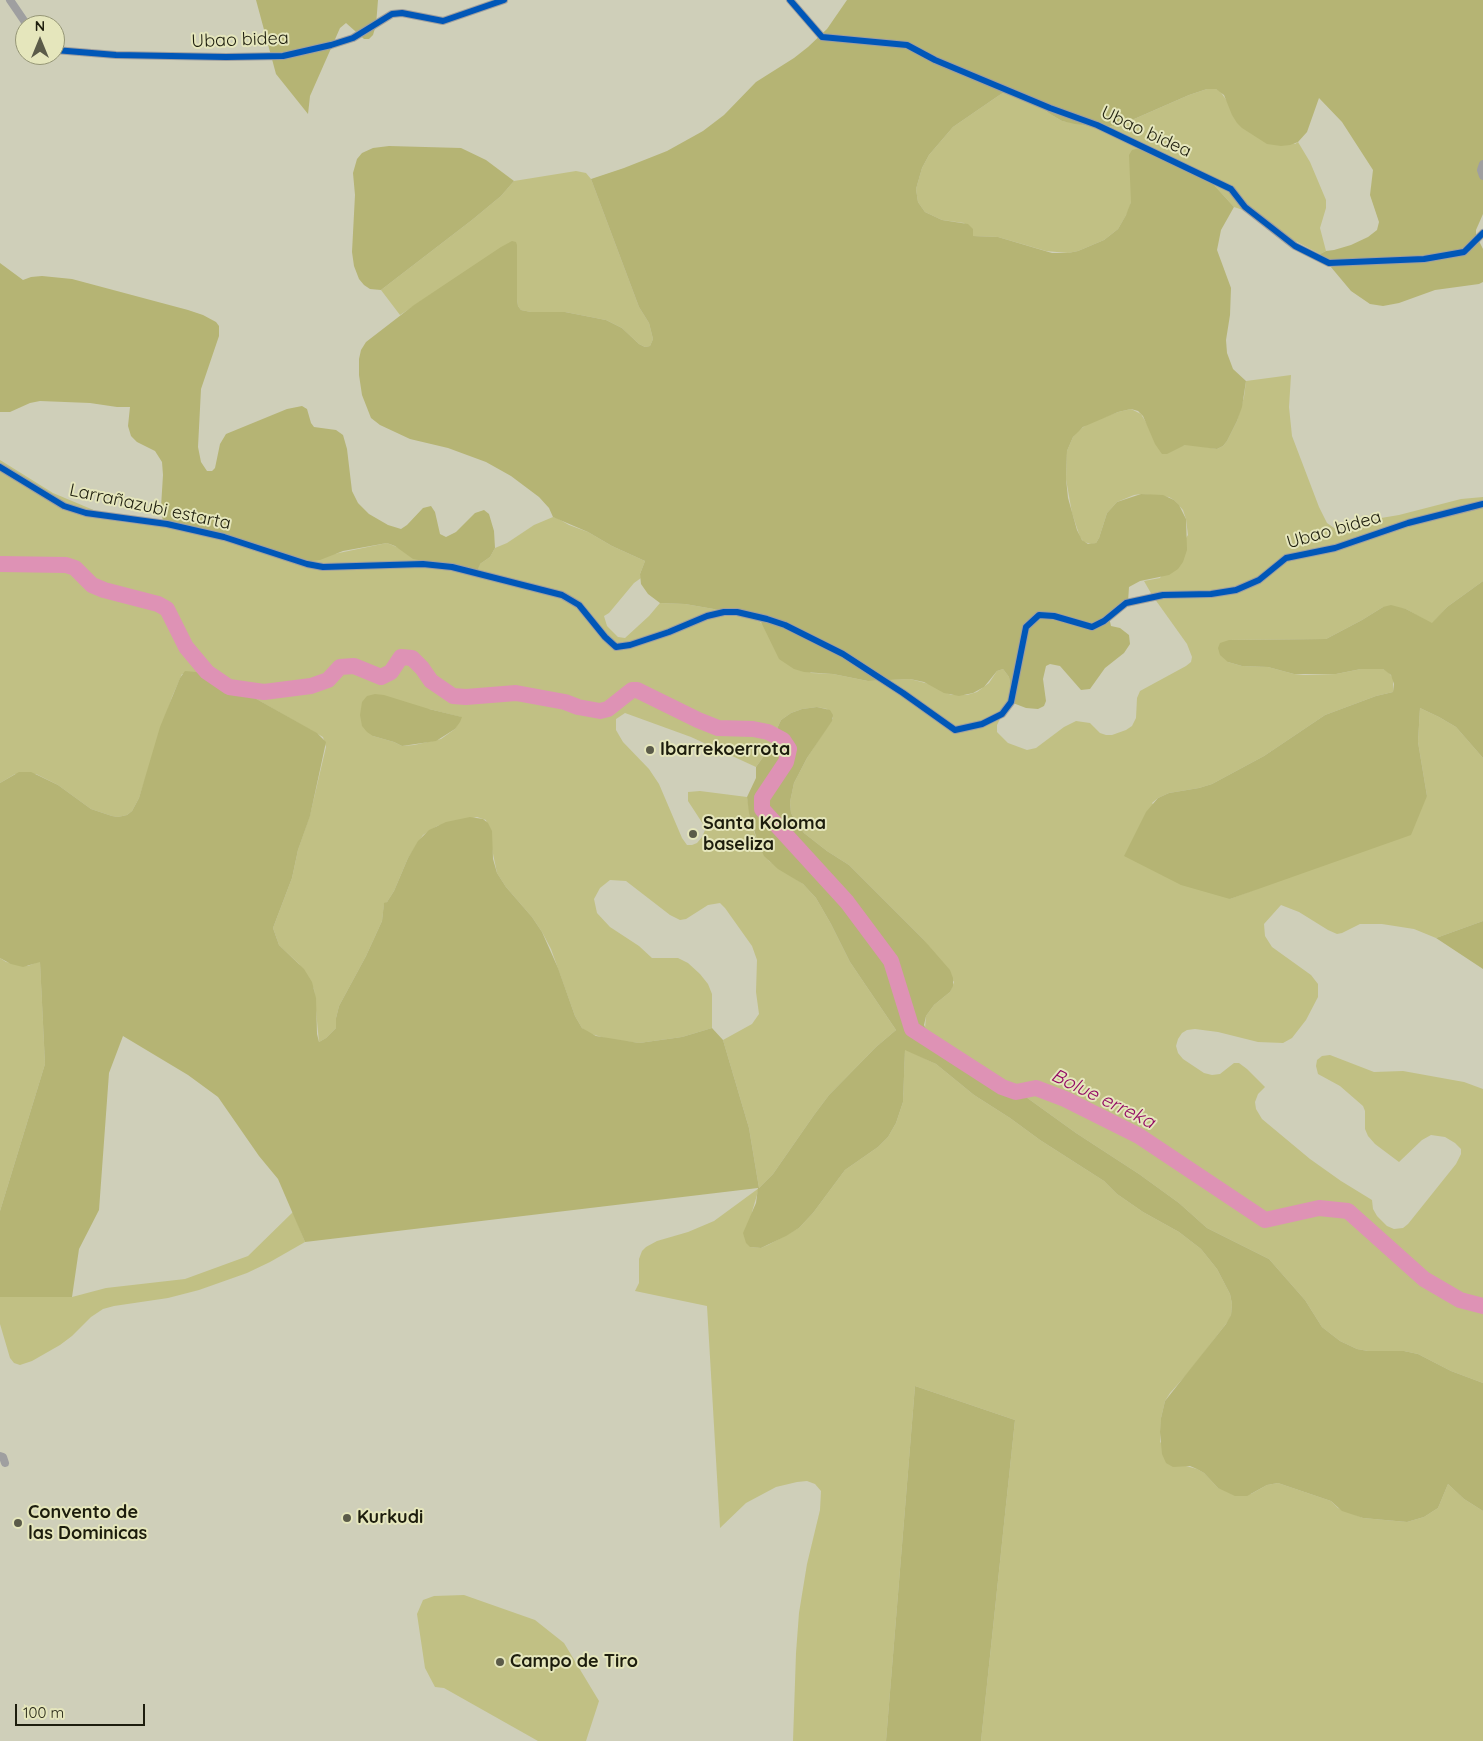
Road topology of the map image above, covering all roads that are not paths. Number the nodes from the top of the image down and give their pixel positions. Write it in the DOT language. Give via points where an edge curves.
graph roads {
  1 [pos="10,0"];
  2 [pos="504,0"];
  3 [pos="790,0"];
  4 [pos="20,15"];
  5 [pos="65,51"];
  6 [pos="1483,164"];
  7 [pos="1483,176"];
  8 [pos="1483,233"];
  9 [pos="0,467"];
  10 [pos="1483,504"];
  11 [pos="955,730"];
  12 [pos="0,1456"];
  13 [pos="5,1463"];
  1 -- 4 [label="street"];
  2 -- 5 [label="street, Ubao bidea" via="442,21 392,14 352,38 283,56 198,57"];
  3 -- 8 [label="street, Ubao bidea" via="822,37 907,45 1050,108 1097,124 1231,189 1245,207 1295,246 1329,263 1424,259 1464,252"];
  6 -- 7 [label="street"];
  9 -- 11 [label="street, Larrañazubi estarta" via="64,506 86,513 167,524 224,537 323,568 423,564 562,594 579,605 616,647 724,612 767,619 843,654"];
  10 -- 11 [label="street, Ubao bidea" via="1408,523 1335,548 1286,558 1259,580 1236,590 1163,595 1126,603 1104,622 1092,626 1039,615 1026,627 1011,702 1002,714 982,724"];
  12 -- 13 [label="street"];
}
